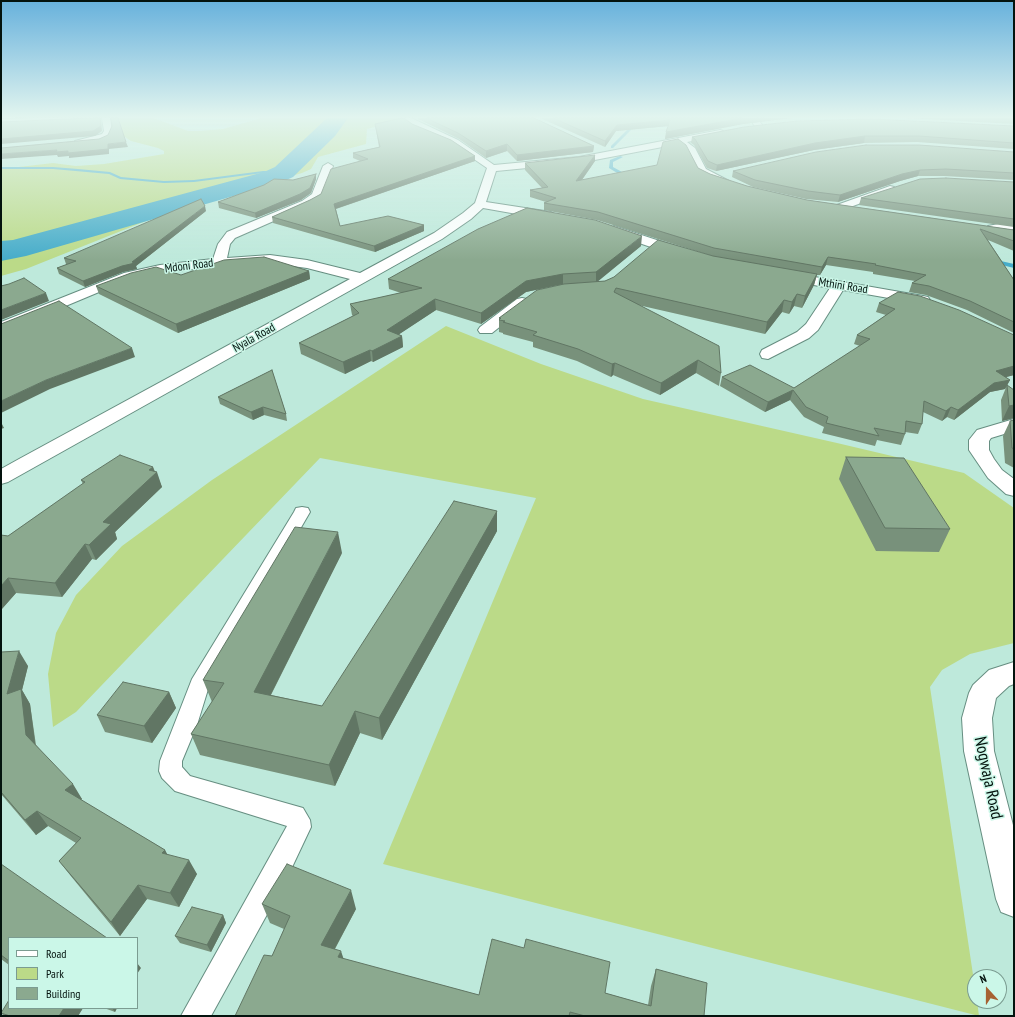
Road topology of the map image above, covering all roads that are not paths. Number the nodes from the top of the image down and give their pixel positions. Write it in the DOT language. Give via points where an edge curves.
graph roads {
  1 [pos="518,165"];
  2 [pos="699,165"];
  3 [pos="328,166"];
  4 [pos="485,167"];
  5 [pos="728,173"];
  6 [pos="713,177"];
  7 [pos="904,184"];
  8 [pos="738,186"];
  9 [pos="480,204"];
  10 [pos="826,206"];
  11 [pos="838,208"];
  12 [pos="861,211"];
  13 [pos="565,218"];
  14 [pos="1014,225"];
  15 [pos="602,226"];
  16 [pos="1014,233"];
  17 [pos="653,244"];
  18 [pos="642,254"];
  19 [pos="692,256"];
  20 [pos="219,262"];
  21 [pos="770,273"];
  22 [pos="363,278"];
  23 [pos="839,285"];
  24 [pos="537,295"];
  25 [pos="932,303"];
  26 [pos="1,328"];
  27 [pos="486,330"];
  28 [pos="768,354"];
  29 [pos="1014,425"];
  30 [pos="1,478"];
  31 [pos="1014,489"];
  32 [pos="302,512"];
  33 [pos="1014,673"];
  34 [pos="1005,823"];
  35 [pos="1014,899"];
  36 [pos="196,1016"];
  1 -- 4 [label="street"];
  2 -- 6 [label="street" via="702,171"];
  3 -- 20 [label="street, Mdoni Road" via="317,196 231,235 224,244"];
  4 -- 9 [label="street"];
  5 -- 6 [label="street"];
  6 -- 8 [label="street"];
  7 -- 11 [label="street"];
  9 -- 13 [label="street"];
  9 -- 22 [label="street, Nyala Road" via="438,236"];
  10 -- 11 [label="street"];
  11 -- 12 [label="street"];
  14 -- 16 [label="street" via="988,229"];
  15 -- 17 [label="street"];
  17 -- 18 [label="street"];
  17 -- 19 [label="street"];
  20 -- 22 [label="street, Mdoni Road" via="287,260"];
  20 -- 26 [label="street, Mdoni Road" via="160,269 129,276"];
  21 -- 23 [label="street, Mthini Road"];
  22 -- 30 [label="street, Nyala Road"];
  23 -- 25 [label="street, Mthini Road"];
  23 -- 28 [label="street" via="812,327 803,335"];
  24 -- 27 [label="street" via="520,303"];
  29 -- 31 [label="street" via="984,434 979,440 979,450 985,461 995,474"];
  32 -- 36 [label="lane" via="199,685 171,761 170,770 183,784 295,816 299,827"];
  33 -- 34 [label="street, Nogwaja Road" via="999,678 983,693 978,718 979,751"];
  34 -- 35 [label="street, Nogwaja Road"];
}
